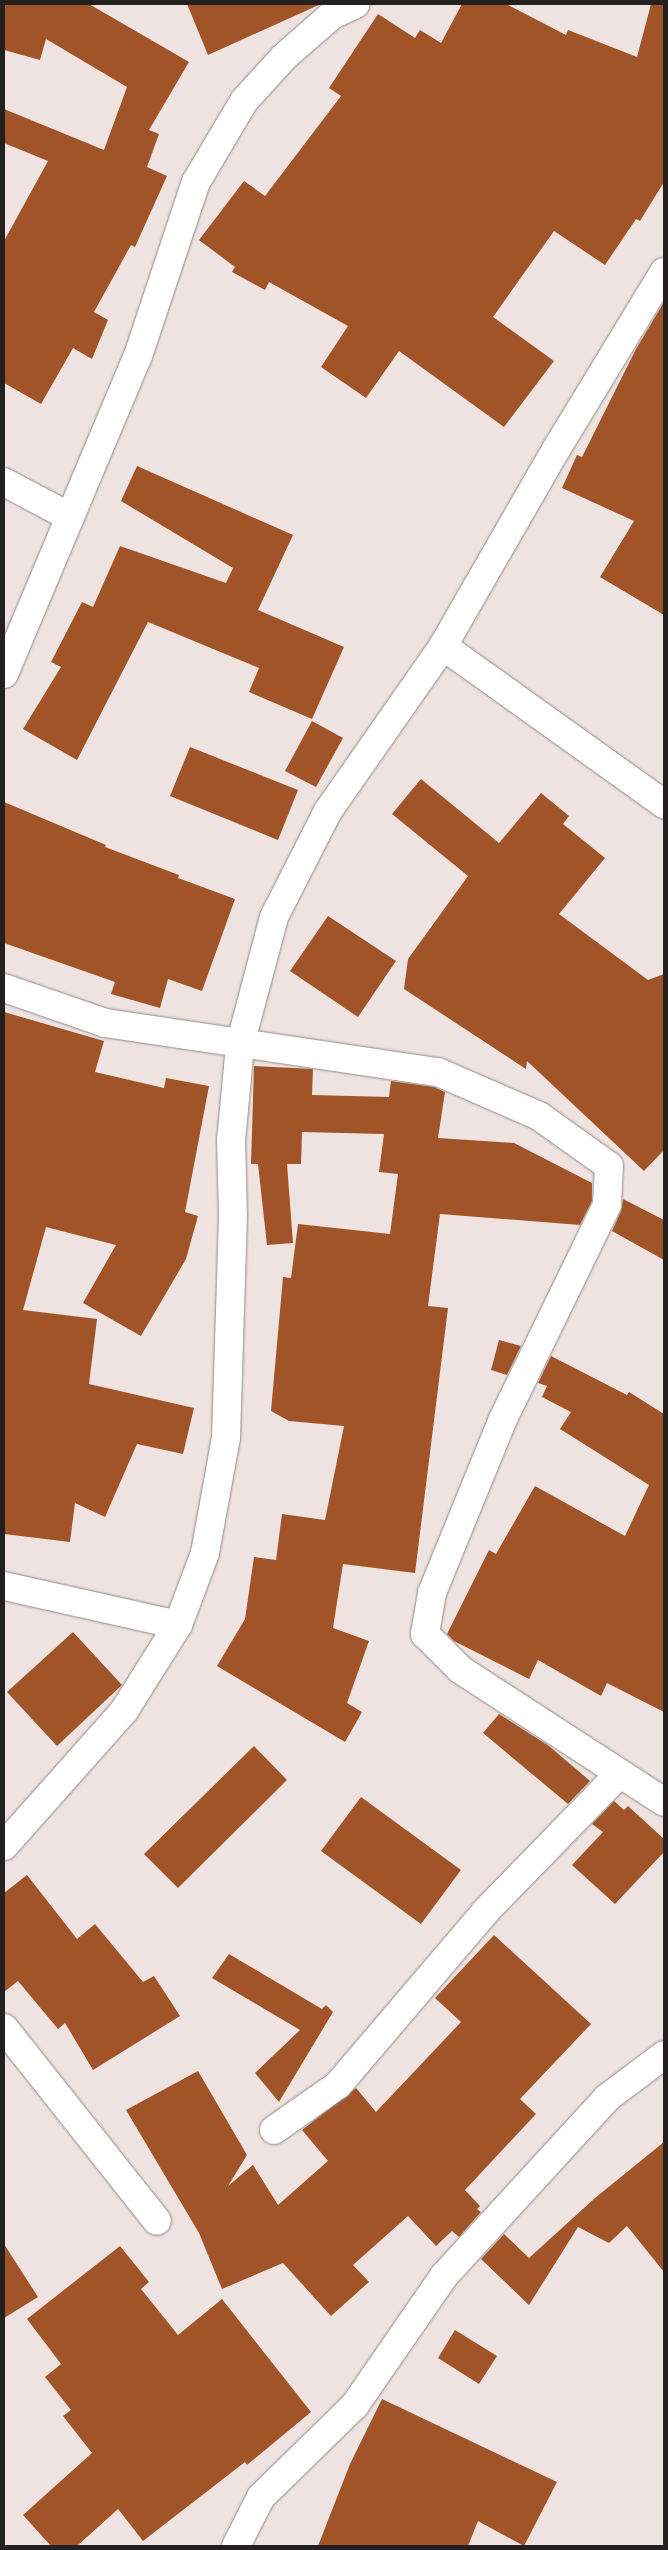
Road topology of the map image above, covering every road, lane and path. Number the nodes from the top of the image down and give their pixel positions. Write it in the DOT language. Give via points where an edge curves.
graph roads {
  1 [pos="356,4"];
  2 [pos="663,278"];
  3 [pos="4,482"];
  4 [pos="70,517"];
  5 [pos="443,646"];
  6 [pos="4,674"];
  7 [pos="664,804"];
  8 [pos="4,988"];
  9 [pos="240,1045"];
  10 [pos="4,1586"];
  11 [pos="178,1625"];
  12 [pos="618,1775"];
  13 [pos="664,1802"];
  14 [pos="4,1846"];
  15 [pos="4,2028"];
  16 [pos="664,2055"];
  17 [pos="274,2130"];
  18 [pos="157,2221"];
  19 [pos="236,2546"];
  1 -- 4 [label="street" via="332,15 284,57 244,101 196,182 138,356"];
  2 -- 5 [label="street" via="557,448"];
  3 -- 4 [label="street"];
  4 -- 6 [label="street"];
  5 -- 7 [label="street"];
  5 -- 9 [label="street" via="328,811 283,899 274,917"];
  8 -- 9 [label="street" via="105,1023"];
  9 -- 11 [label="street" via="231,1141 233,1216 226,1438 205,1553"];
  9 -- 12 [label="street" via="438,1072 539,1116 609,1166 607,1205 503,1418 432,1593 425,1634 461,1670"];
  10 -- 11 [label="street"];
  11 -- 14 [label="street" via="124,1711"];
  12 -- 13 [label="street"];
  12 -- 17 [label="street" via="485,1912 338,2085"];
  15 -- 18 [label="street"];
  16 -- 19 [label="street" via="607,2098 444,2276 355,2405 261,2497"];
}
